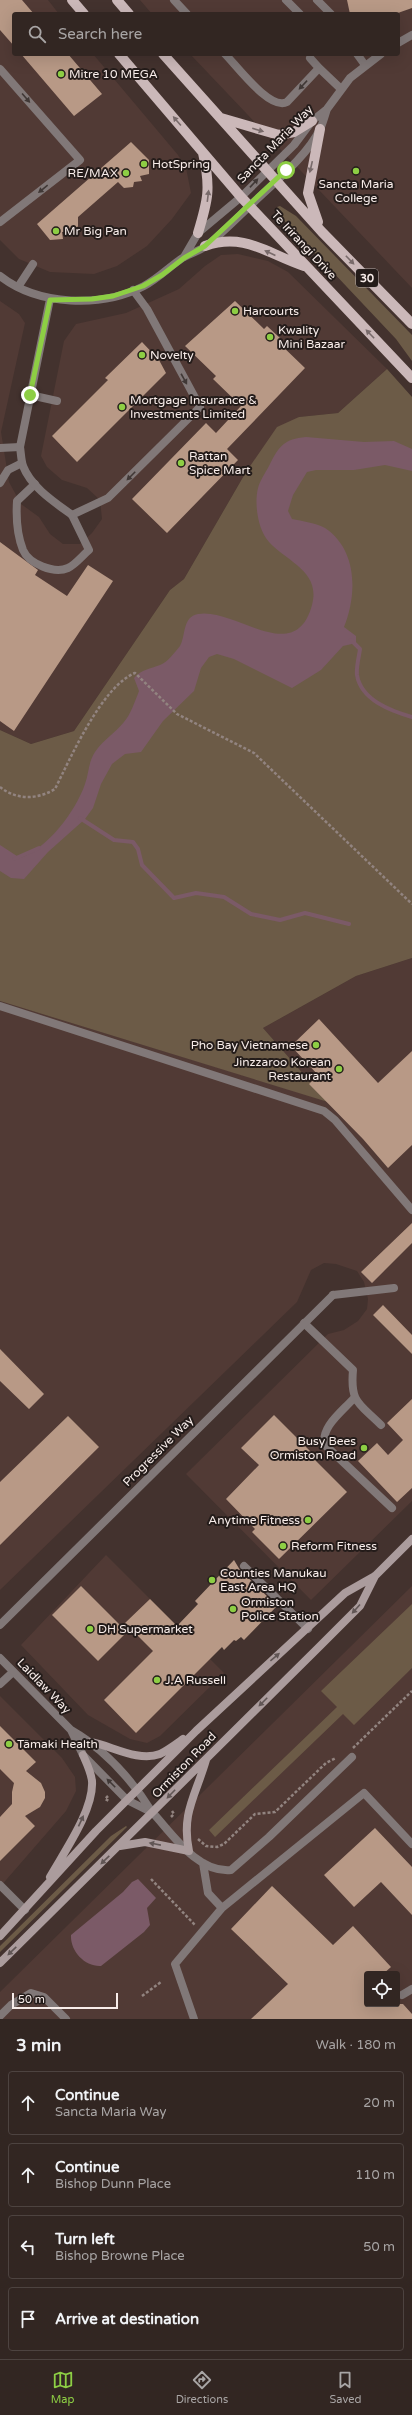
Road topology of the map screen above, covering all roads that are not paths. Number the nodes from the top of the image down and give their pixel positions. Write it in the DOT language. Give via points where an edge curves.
graph roads {
  1 [pos="72,0"];
  2 [pos="118,0"];
  3 [pos="174,0"];
  4 [pos="286,0"];
  5 [pos="317,0"];
  6 [pos="82,12"];
  7 [pos="127,12"];
  8 [pos="185,12"];
  9 [pos="298,12"];
  10 [pos="329,12"];
  11 [pos="411,37"];
  12 [pos="400,42"];
  13 [pos="121,56"];
  14 [pos="165,56"];
  15 [pos="227,56"];
  16 [pos="358,56"];
  17 [pos="378,56"];
  18 [pos="310,58"];
  19 [pos="365,65"];
  20 [pos="319,68"];
  21 [pos="0,69"];
  22 [pos="340,88"];
  23 [pos="327,108"];
  24 [pos="221,118"];
  25 [pos="312,122"];
  26 [pos="320,129"];
  27 [pos="202,151"];
  28 [pos="267,169"];
  29 [pos="277,180"];
  30 [pos="242,196"];
  31 [pos="250,206"];
  32 [pos="0,222"];
  33 [pos="322,232"];
  34 [pos="198,233"];
  35 [pos="205,246"];
  36 [pos="184,258"];
  37 [pos="33,264"];
  38 [pos="306,267"];
  39 [pos="0,276"];
  40 [pos="18,287"];
  41 [pos="133,290"];
  42 [pos="50,300"];
  43 [pos="412,324"];
  44 [pos="412,378"];
  45 [pos="30,395"];
  46 [pos="57,400"];
  47 [pos="20,447"];
  48 [pos="0,448"];
  49 [pos="22,463"];
  50 [pos="0,483"];
  51 [pos="35,484"];
  52 [pos="72,515"];
  53 [pos="0,1006"];
  54 [pos="412,1210"];
  55 [pos="394,1288"];
  56 [pos="304,1323"];
  57 [pos="354,1398"];
  58 [pos="381,1425"];
  59 [pos="392,1508"];
  60 [pos="412,1539"];
  61 [pos="244,1566"];
  62 [pos="375,1576"];
  63 [pos="0,1625"];
  64 [pos="308,1629"];
  65 [pos="0,1658"];
  66 [pos="13,1672"];
  67 [pos="0,1684"];
  68 [pos="71,1730"];
  69 [pos="196,1731"];
  70 [pos="91,1742"];
  71 [pos="83,1755"];
  72 [pos="207,1757"];
  73 [pos="352,1757"];
  74 [pos="138,1788"];
  75 [pos="127,1800"];
  76 [pos="153,1813"];
  77 [pos="412,1844"];
  78 [pos="120,1846"];
  79 [pos="189,1851"];
  80 [pos="203,1863"];
  81 [pos="0,1885"];
  82 [pos="41,1891"];
  83 [pos="222,1908"];
  84 [pos="25,1910"];
  85 [pos="0,1936"];
  86 [pos="0,1963"];
  87 [pos="412,1989"];
  88 [pos="402,1995"];
  89 [pos="0,2016"];
  90 [pos="66,2019"];
  91 [pos="194,2019"];
  1 -- 6 [label="main road"];
  2 -- 7 [label="main road"];
  3 -- 8 [label="street"];
  4 -- 9 [label="street"];
  5 -- 10 [label="street"];
  11 -- 12 [label="street"];
  27 -- 13 [label="main road, Te Irirangi Drive, one-way"];
  14 -- 24 [label="main road, Te Irirangi Drive / 30"];
  20 -- 15 [label="street, one-way" via="282,104 267,98"];
  16 -- 19 [label="street"];
  17 -- 19 [label="street, Sancta Maria Way"];
  18 -- 20 [label="street"];
  19 -- 22 [label="street, Sancta Maria Way"];
  20 -- 22 [label="street"];
  21 -- 32 [label="street, one-way" via="80,160"];
  22 -- 23 [label="street, Sancta Maria Way"];
  23 -- 25 [label="street, Sancta Maria Way"];
  23 -- 26 [label="street, Sancta Maria Way"];
  24 -- 25 [label="main road, one-way" via="279,135 294,132"];
  24 -- 28 [label="main road, Te Irirangi Drive / 30"];
  25 -- 28 [label="street, Sancta Maria Way" via="294,145"];
  26 -- 29 [label="street, Sancta Maria Way"];
  26 -- 33 [label="main road, one-way" via="308,192"];
  27 -- 30 [label="main road, Te Irirangi Drive"];
  34 -- 27 [label="main road, one-way" via="208,199 209,185"];
  28 -- 29 [label="main road, Te Irirangi Drive / 30"];
  30 -- 28 [label="street, Sancta Maria Way, one-way"];
  29 -- 31 [label="street, Sancta Maria Way"];
  29 -- 33 [label="main road, Te Irirangi Drive / 30"];
  30 -- 31 [label="main road, Te Irirangi Drive"];
  30 -- 34 [label="street, Sancta Maria Way"];
  31 -- 35 [label="street, Sancta Maria Way"];
  31 -- 38 [label="main road, Te Irirangi Drive"];
  33 -- 43 [label="main road, Te Irirangi Drive / 30, one-way"];
  34 -- 36 [label="street"];
  35 -- 36 [label="street, Sancta Maria Way"];
  38 -- 35 [label="main road, one-way" via="279,258 244,241 220,241"];
  36 -- 41 [label="street, Sancta Maria Way" via="162,275"];
  37 -- 40 [label="street"];
  44 -- 38 [label="main road, Te Irirangi Drive, one-way"];
  39 -- 40 [label="street"];
  40 -- 42 [label="street"];
  41 -- 42 [label="street, Sancta Maria Way" via="92,299"];
  41 -- 52 [label="street, one-way" via="200,407 108,498"];
  42 -- 45 [label="street"];
  45 -- 46 [label="street"];
  45 -- 47 [label="street"];
  47 -- 48 [label="street"];
  47 -- 49 [label="street"];
  49 -- 50 [label="street" via="8,470"];
  49 -- 51 [label="street"];
  51 -- 52 [label="street" via="52,501"];
  51 -- 52 [label="street" via="17,501 16,514 23,551 41,567 54,570 69,568 89,550"];
  53 -- 54 [label="street" via="324,1111 335,1120"];
  55 -- 56 [label="street, Progressive Way" via="333,1295"];
  56 -- 57 [label="street" via="353,1370 351,1388"];
  56 -- 63 [label="street, Progressive Way"];
  57 -- 58 [label="street"];
  57 -- 59 [label="street" via="326,1428 323,1438 325,1445"];
  60 -- 62 [label="main road, Ormiston Road"];
  61 -- 64 [label="street"];
  62 -- 64 [label="main road, Ormiston Road" via="345,1593"];
  62 -- 72 [label="main road, Ormiston Road, one-way" via="360,1606"];
  69 -- 64 [label="main road, Ormiston Road, one-way"];
  65 -- 66 [label="street, Laidlaw Way"];
  66 -- 67 [label="street"];
  66 -- 68 [label="street, Laidlaw Way"];
  68 -- 70 [label="street, Laidlaw Way"];
  68 -- 71 [label="street, Laidlaw Way"];
  69 -- 70 [label="main road" via="160,1753 150,1756 140,1756"];
  69 -- 74 [label="main road, Ormiston Road"];
  70 -- 74 [label="street, Laidlaw Way"];
  75 -- 71 [label="street, Laidlaw Way, one-way"];
  82 -- 71 [label="main road, one-way" via="81,1821 90,1797 92,1782"];
  72 -- 76 [label="main road, Ormiston Road, one-way"];
  72 -- 79 [label="main road" via="187,1815 185,1833"];
  73 -- 80 [label="street" via="235,1869 220,1870"];
  74 -- 75 [label="main road, Ormiston Road"];
  74 -- 76 [label="street, Laidlaw Way"];
  75 -- 76 [label="street, Laidlaw Way"];
  75 -- 82 [label="main road, Ormiston Road"];
  76 -- 78 [label="main road, Ormiston Road"];
  76 -- 79 [label="street"];
  77 -- 83 [label="street" via="364,1793"];
  79 -- 78 [label="main road, one-way" via="144,1842"];
  78 -- 86 [label="main road, Ormiston Road, one-way"];
  79 -- 80 [label="street"];
  80 -- 83 [label="street" via="208,1893"];
  81 -- 84 [label="street"];
  82 -- 84 [label="main road, Ormiston Road"];
  83 -- 91 [label="street" via="175,1964"];
  84 -- 85 [label="main road, Ormiston Road"];
  87 -- 88 [label="street"];
  89 -- 90 [label="street" via="11,2005 30,1993 44,1997"];
}
